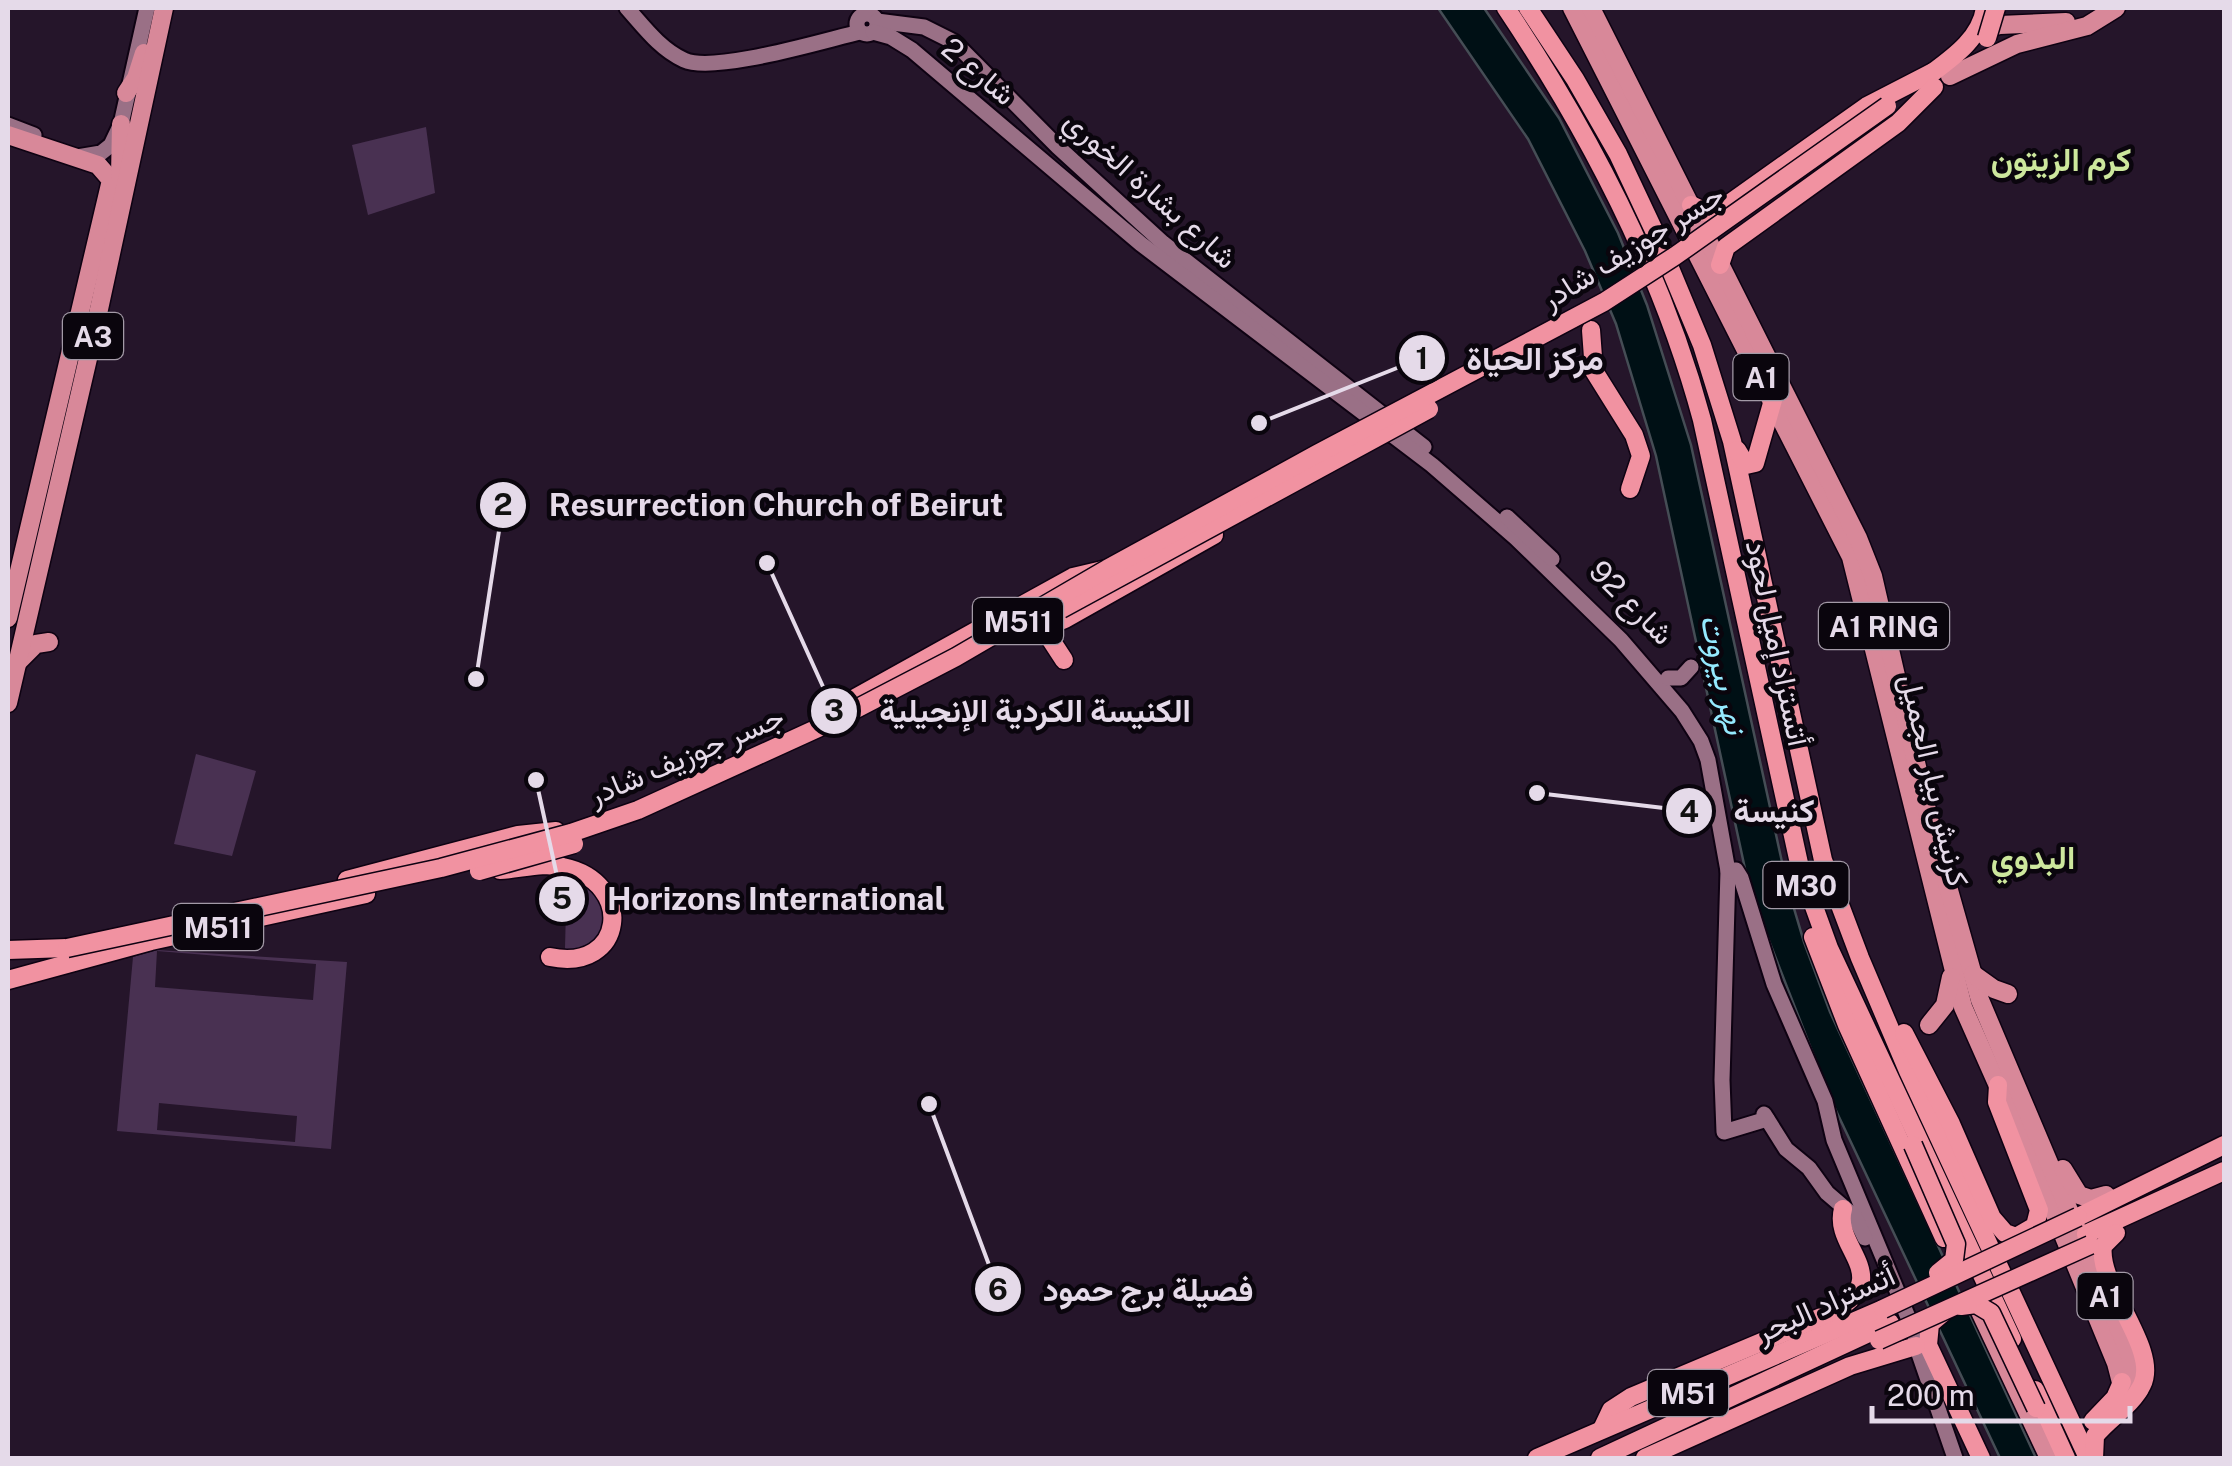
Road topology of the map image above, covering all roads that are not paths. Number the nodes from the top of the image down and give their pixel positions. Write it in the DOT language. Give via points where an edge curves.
graph roads {
  1 [pos="626,8"];
  2 [pos="1506,8"];
  3 [pos="1528,8"];
  4 [pos="1572,8"];
  5 [pos="1591,8"];
  6 [pos="1984,8"];
  7 [pos="1996,8"];
  8 [pos="2098,8"];
  9 [pos="2116,8"];
  10 [pos="158,10"];
  11 [pos="865,22"];
  12 [pos="1982,32"];
  13 [pos="1939,78"];
  14 [pos="126,93"];
  15 [pos="1890,111"];
  16 [pos="121,124"];
  17 [pos="8,125"];
  18 [pos="1043,130"];
  19 [pos="8,135"];
  20 [pos="1058,146"];
  21 [pos="1030,149"];
  22 [pos="79,158"];
  23 [pos="1044,162"];
  24 [pos="124,196"];
  25 [pos="1691,205"];
  26 [pos="1720,266"];
  27 [pos="1594,323"];
  28 [pos="1772,400"];
  29 [pos="1380,419"];
  30 [pos="1732,441"];
  31 [pos="1632,482"];
  32 [pos="1270,494"];
  33 [pos="1107,568"];
  34 [pos="17,619"];
  35 [pos="1059,622"];
  36 [pos="1746,629"];
  37 [pos="1030,634"];
  38 [pos="1064,660"];
  39 [pos="17,664"];
  40 [pos="1691,667"];
  41 [pos="1668,678"];
  42 [pos="1786,682"];
  43 [pos="8,703"];
  44 [pos="837,708"];
  45 [pos="1902,765"];
  46 [pos="1724,828"];
  47 [pos="552,831"];
  48 [pos="1800,868"];
  49 [pos="484,870"];
  50 [pos="1732,870"];
  51 [pos="320,893"];
  52 [pos="1844,916"];
  53 [pos="8,950"];
  54 [pos="70,955"];
  55 [pos="555,958"];
  56 [pos="1953,967"];
  57 [pos="1972,974"];
  58 [pos="8,980"];
  59 [pos="2008,994"];
  60 [pos="1929,1025"];
  61 [pos="2005,1081"];
  62 [pos="1912,1135"];
  63 [pos="2224,1145"];
  64 [pos="2224,1172"];
  65 [pos="2166,1173"];
  66 [pos="2200,1183"];
  67 [pos="2106,1195"];
  68 [pos="1843,1208"];
  69 [pos="2082,1226"];
  70 [pos="2116,1233"];
  71 [pos="2024,1235"];
  72 [pos="1938,1272"];
  73 [pos="1980,1291"];
  74 [pos="1951,1309"];
  75 [pos="1884,1310"];
  76 [pos="1916,1346"];
  77 [pos="2130,1386"];
  78 [pos="1689,1418"];
  79 [pos="2072,1425"];
  80 [pos="1602,1430"];
  81 [pos="1537,1458"];
  82 [pos="1600,1458"];
  83 [pos="1644,1458"];
  84 [pos="1956,1458"];
  85 [pos="1981,1458"];
  86 [pos="2049,1458"];
  87 [pos="2066,1458"];
  88 [pos="2091,1458"];
  1 -- 11 [label="main road, شارع بشارة الخوري" via="658,42 695,63 748,58"];
  2 -- 36 [label="highway, أتستراد إميل لحود / M30" via="1602,166 1669,318 1702,420"];
  3 -- 30 [label="highway, أتستراد إميل لحود / M30" via="1603,127 1657,237"];
  4 -- 28 [label="highway, كرنيش بيار الجميل / A1"];
  5 -- 25 [label="highway, كرنيش بيار الجميل"];
  6 -- 12 [label="highway"];
  7 -- 12 [label="highway, bridge"];
  8 -- 12 [label="highway" via="2066,22 2000,24"];
  9 -- 13 [label="highway" via="2087,26 2017,44"];
  10 -- 14 [label="highway"];
  10 -- 24 [label="highway, A3"];
  11 -- 18 [label="main road, شارع بشارة الخوري" via="943,34"];
  11 -- 21 [label="main road, شارع 2" via="912,50"];
  12 -- 13 [label="highway"];
  13 -- 15 [label="highway, جسر جوزيف شادر / M511"];
  13 -- 25 [label="highway" via="1867,106 1723,208 1706,212"];
  13 -- 26 [label="highway" via="1898,124 1726,247"];
  14 -- 16 [label="main road"];
  15 -- 27 [label="highway, جسر جوزيف شادر / M511"];
  15 -- 33 [label="highway, جسر جوزيف شادر / M511, bridge" via="1604,302"];
  16 -- 22 [label="main road" via="107,150"];
  16 -- 24 [label="highway"];
  17 -- 22 [label="main road, A3"];
  18 -- 20 [label="main road, شارع بشارة الخوري"];
  18 -- 21 [label="main road"];
  19 -- 22 [label="highway, A3"];
  20 -- 23 [label="main road"];
  20 -- 29 [label="main road, شارع بشارة الخوري" via="1163,243"];
  21 -- 23 [label="main road, شارع 2"];
  22 -- 34 [label="highway, A3" via="112,180"];
  23 -- 29 [label="main road, شارع 2" via="1224,310"];
  24 -- 34 [label="highway, A3"];
  25 -- 26 [label="highway, كرنيش بيار الجميل"];
  26 -- 57 [label="highway, كرنيش بيار الجميل / A1 RING" via="1873,576"];
  27 -- 31 [label="highway" via="1584,345 1586,366 1633,441"];
  27 -- 32 [label="highway, جسر جوزيف شادر / M511, bridge"];
  28 -- 30 [label="highway" via="1755,463 1744,464"];
  28 -- 45 [label="highway, كرنيش بيار الجميل / A1" via="1851,557"];
  29 -- 41 [label="main road, شارع 92" via="1524,532"];
  29 -- 46 [label="main road, شارع 92" via="1516,538 1660,683 1701,741"];
  30 -- 42 [label="highway, أتستراد إميل لحود / M30"];
  32 -- 35 [label="highway, bridge" via="1228,526"];
  32 -- 49 [label="highway, جسر جوزيف شادر / M511, bridge" via="794,752 610,830"];
  33 -- 44 [label="highway" via="1073,577"];
  33 -- 51 [label="highway, جسر جوزيف شادر / M511, bridge" via="829,723 638,810 491,856"];
  34 -- 39 [label="highway, A3"];
  34 -- 39 [label="highway" via="49,642 36,644"];
  35 -- 37 [label="highway"];
  35 -- 38 [label="highway" via="1049,636"];
  36 -- 42 [label="highway" via="1753,616 1764,622"];
  36 -- 48 [label="highway, أتستراد إميل لحود / M30"];
  39 -- 43 [label="highway, A3"];
  40 -- 41 [label="main road" via="1681,678"];
  41 -- 46 [label="main road, شارع 92" via="1702,722"];
  42 -- 52 [label="highway, أتستراد إميل لحود / M30" via="1823,860"];
  45 -- 56 [label="highway, كرنيش بيار الجميل / A1 RING"];
  46 -- 50 [label="main road, شارع 92"];
  47 -- 51 [label="highway" via="345,880"];
  48 -- 62 [label="highway, أتستراد إميل لحود / M30"];
  48 -- 73 [label="highway" via="1805,915 1836,1001"];
  49 -- 54 [label="highway, جسر جوزيف شادر / M511"];
  49 -- 55 [label="highway, bridge" via="556,865 600,886 613,919 604,944 588,956"];
  50 -- 68 [label="main road, شارع 92" via="1729,1127 1764,1115 1786,1149"];
  50 -- 76 [label="main road"];
  51 -- 54 [label="highway, جسر جوزيف شادر / M511, bridge"];
  52 -- 71 [label="highway" via="1992,1218 2008,1235"];
  52 -- 79 [label="highway, أتستراد إميل لحود / M30"];
  53 -- 54 [label="highway"];
  54 -- 58 [label="highway"];
  56 -- 60 [label="highway" via="1945,1006"];
  56 -- 61 [label="highway, كرنيش بيار الجميل / A1 RING" via="1963,1008"];
  57 -- 59 [label="highway"];
  57 -- 61 [label="highway, كرنيش بيار الجميل / A1 RING"];
  61 -- 67 [label="highway, A1 RING" via="2033,1101 2073,1189 2087,1198"];
  61 -- 71 [label="highway" via="1996,1102 2039,1210"];
  61 -- 77 [label="highway, A1"];
  62 -- 72 [label="highway, bridge" via="1956,1244 1954,1260"];
  62 -- 73 [label="highway, أتستراد إميل لحود / M30"];
  63 -- 65 [label="highway, M51"];
  64 -- 66 [label="highway, M51"];
  65 -- 67 [label="highway"];
  65 -- 69 [label="highway, M51"];
  66 -- 69 [label="highway, M51"];
  66 -- 70 [label="highway" via="2168,1208"];
  67 -- 69 [label="highway"];
  68 -- 76 [label="main road" via="1859,1224"];
  68 -- 80 [label="highway" via="1862,1276 1850,1300 1631,1397 1611,1410"];
  69 -- 70 [label="highway"];
  69 -- 71 [label="highway"];
  69 -- 74 [label="highway, bridge"];
  69 -- 75 [label="highway, أتستراد البحر / M51, bridge"];
  70 -- 77 [label="highway" via="2103,1246 2103,1262 2146,1374"];
  71 -- 72 [label="highway, bridge"];
  72 -- 75 [label="highway"];
  73 -- 86 [label="highway"];
  73 -- 87 [label="highway, أتستراد إميل لحود / M30"];
  74 -- 78 [label="highway, bridge" via="1702,1422"];
  74 -- 85 [label="highway, bridge" via="1930,1324 1926,1338"];
  74 -- 87 [label="highway, bridge" via="1976,1304 1990,1313"];
  75 -- 78 [label="highway, أتستراد البحر / M51"];
  75 -- 80 [label="highway, أتستراد البحر / M51" via="1856,1311 1838,1326"];
  76 -- 83 [label="highway" via="1850,1366"];
  76 -- 84 [label="main road"];
  77 -- 79 [label="highway" via="2093,1422"];
  77 -- 88 [label="highway" via="2124,1408 2095,1436"];
  78 -- 82 [label="highway, أتستراد البحر / M51"];
  79 -- 88 [label="highway, أتستراد إميل لحود / M30"];
  80 -- 81 [label="highway, أتستراد البحر / M51"];
}
